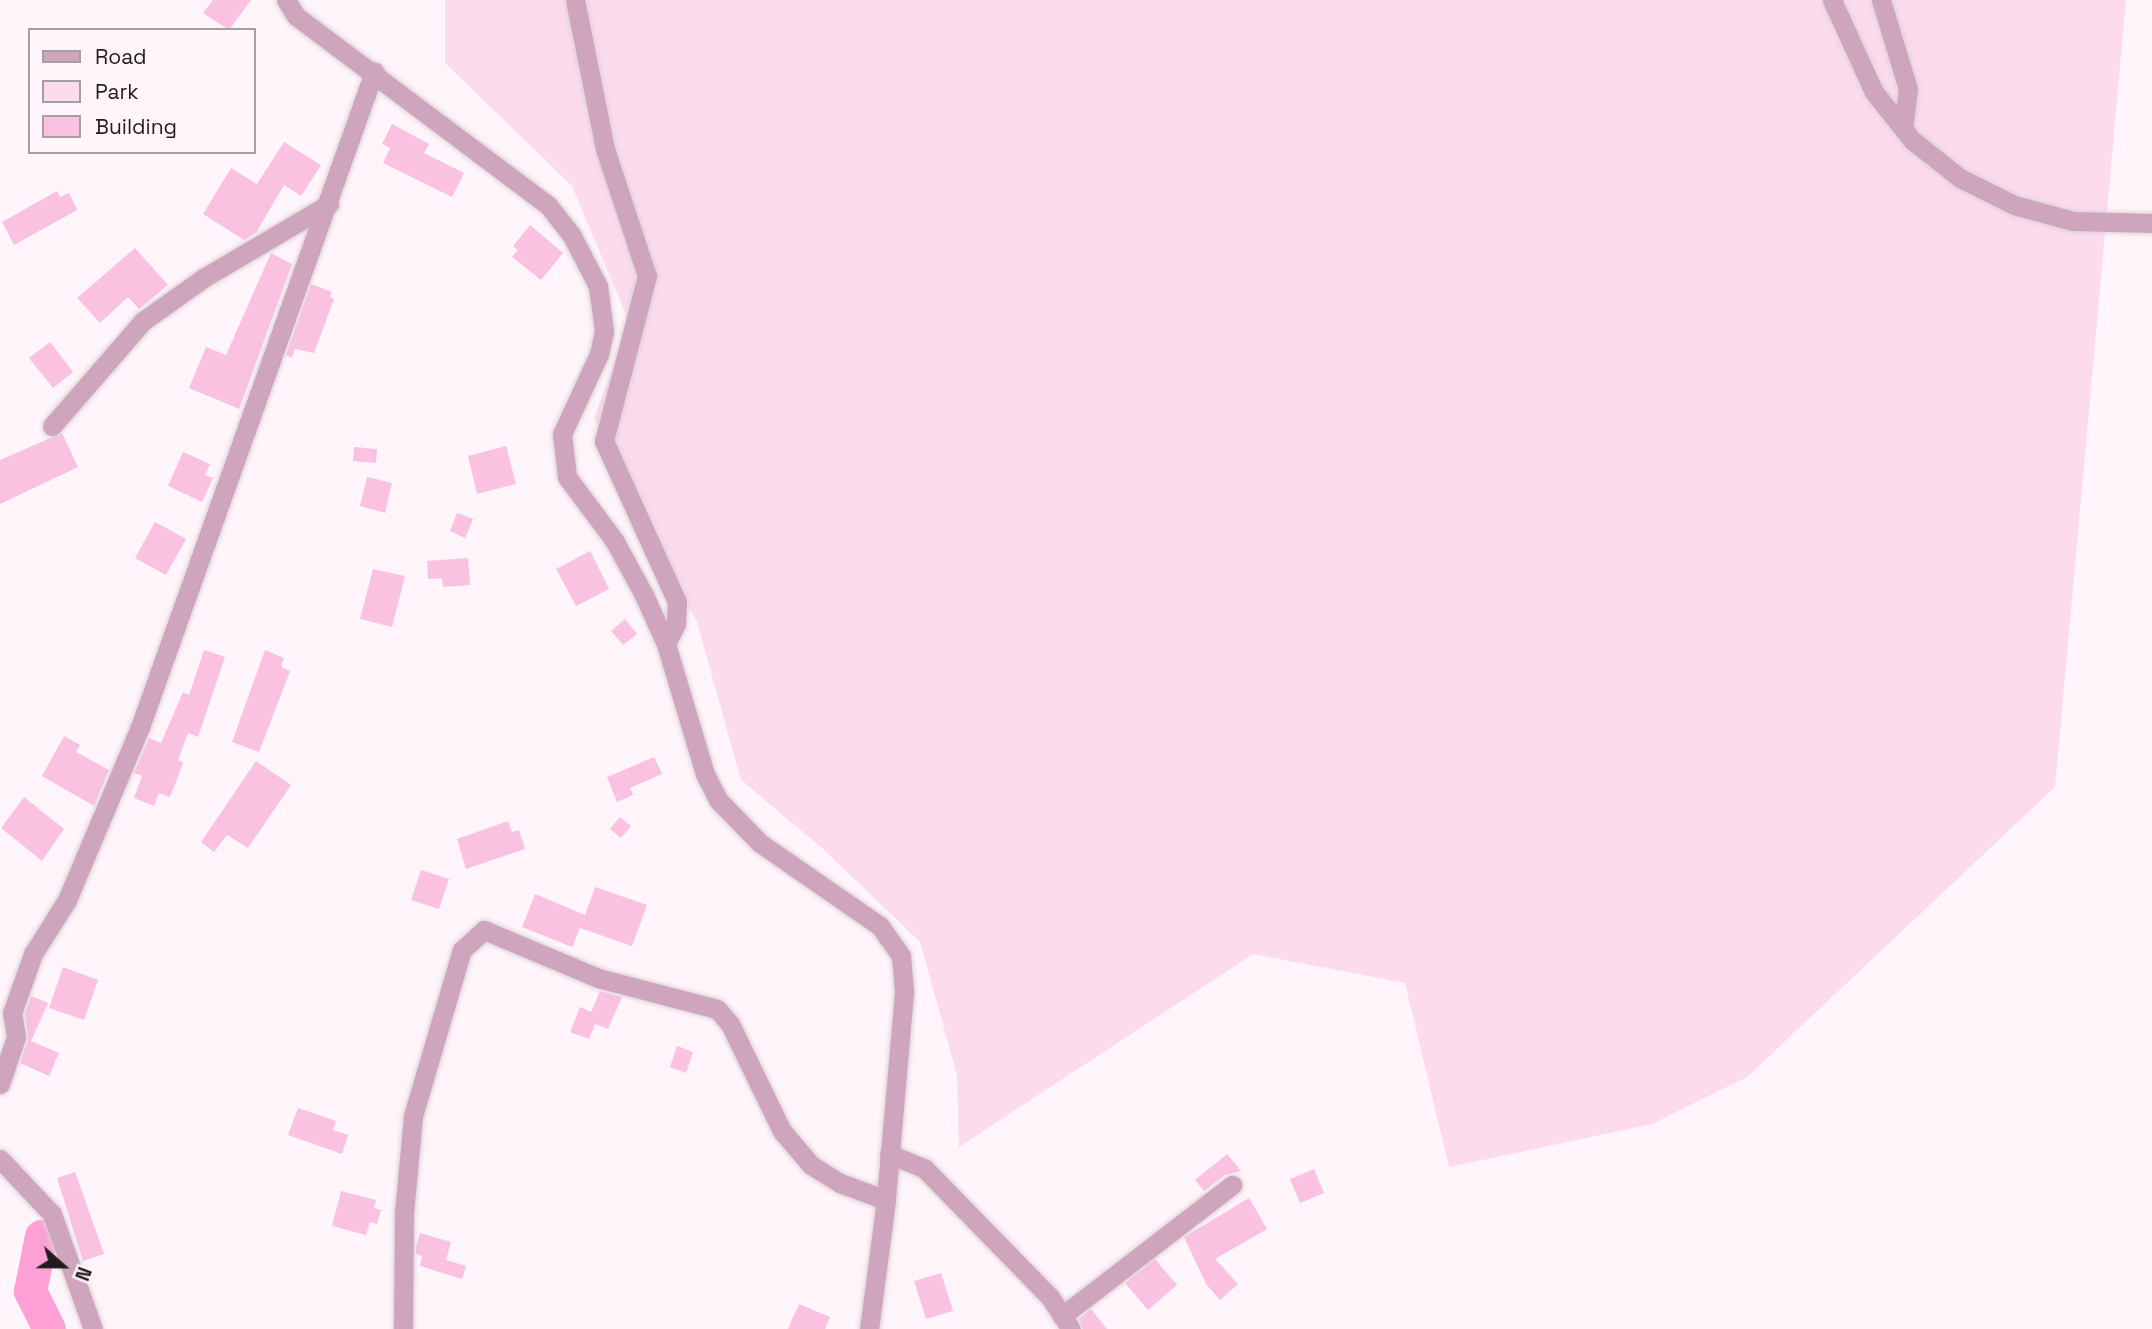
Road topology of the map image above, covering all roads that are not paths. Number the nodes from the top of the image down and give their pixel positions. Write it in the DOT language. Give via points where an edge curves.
graph roads {
  1 [pos="286,0"];
  2 [pos="575,0"];
  3 [pos="1832,0"];
  4 [pos="1881,0"];
  5 [pos="374,72"];
  6 [pos="1903,128"];
  7 [pos="329,204"];
  8 [pos="2152,223"];
  9 [pos="52,426"];
  10 [pos="666,644"];
  11 [pos="0,1084"];
  12 [pos="890,1154"];
  13 [pos="0,1159"];
  14 [pos="1231,1185"];
  15 [pos="886,1200"];
  16 [pos="1067,1323"];
  17 [pos="93,1329"];
  18 [pos="403,1329"];
  19 [pos="869,1329"];
  1 -- 5 [label="street" via="296,16"];
  2 -- 10 [label="street" via="605,149 647,276 604,441 677,602 676,624"];
  3 -- 6 [label="street" via="1874,92"];
  4 -- 6 [label="street" via="1908,89"];
  5 -- 7 [label="street"];
  5 -- 10 [label="street" via="548,205 572,234 598,286 604,331 599,354 566,420 563,463 567,477 614,540"];
  6 -- 8 [label="street" via="1960,178 2014,205 2073,221"];
  7 -- 9 [label="street" via="205,276 143,321"];
  7 -- 11 [label="street" via="140,727 67,900 33,954 12,1013 16,1037"];
  10 -- 12 [label="street" via="705,774 718,800 760,843 880,926 901,956 904,993"];
  12 -- 15 [label="street"];
  12 -- 16 [label="street" via="924,1168 1050,1297"];
  13 -- 17 [label="street" via="52,1214"];
  14 -- 16 [label="street"];
  15 -- 18 [label="street" via="840,1183 811,1166 782,1131 730,1024 717,1009 598,978 484,930 462,950 413,1116 404,1213"];
  15 -- 19 [label="street"];
}
